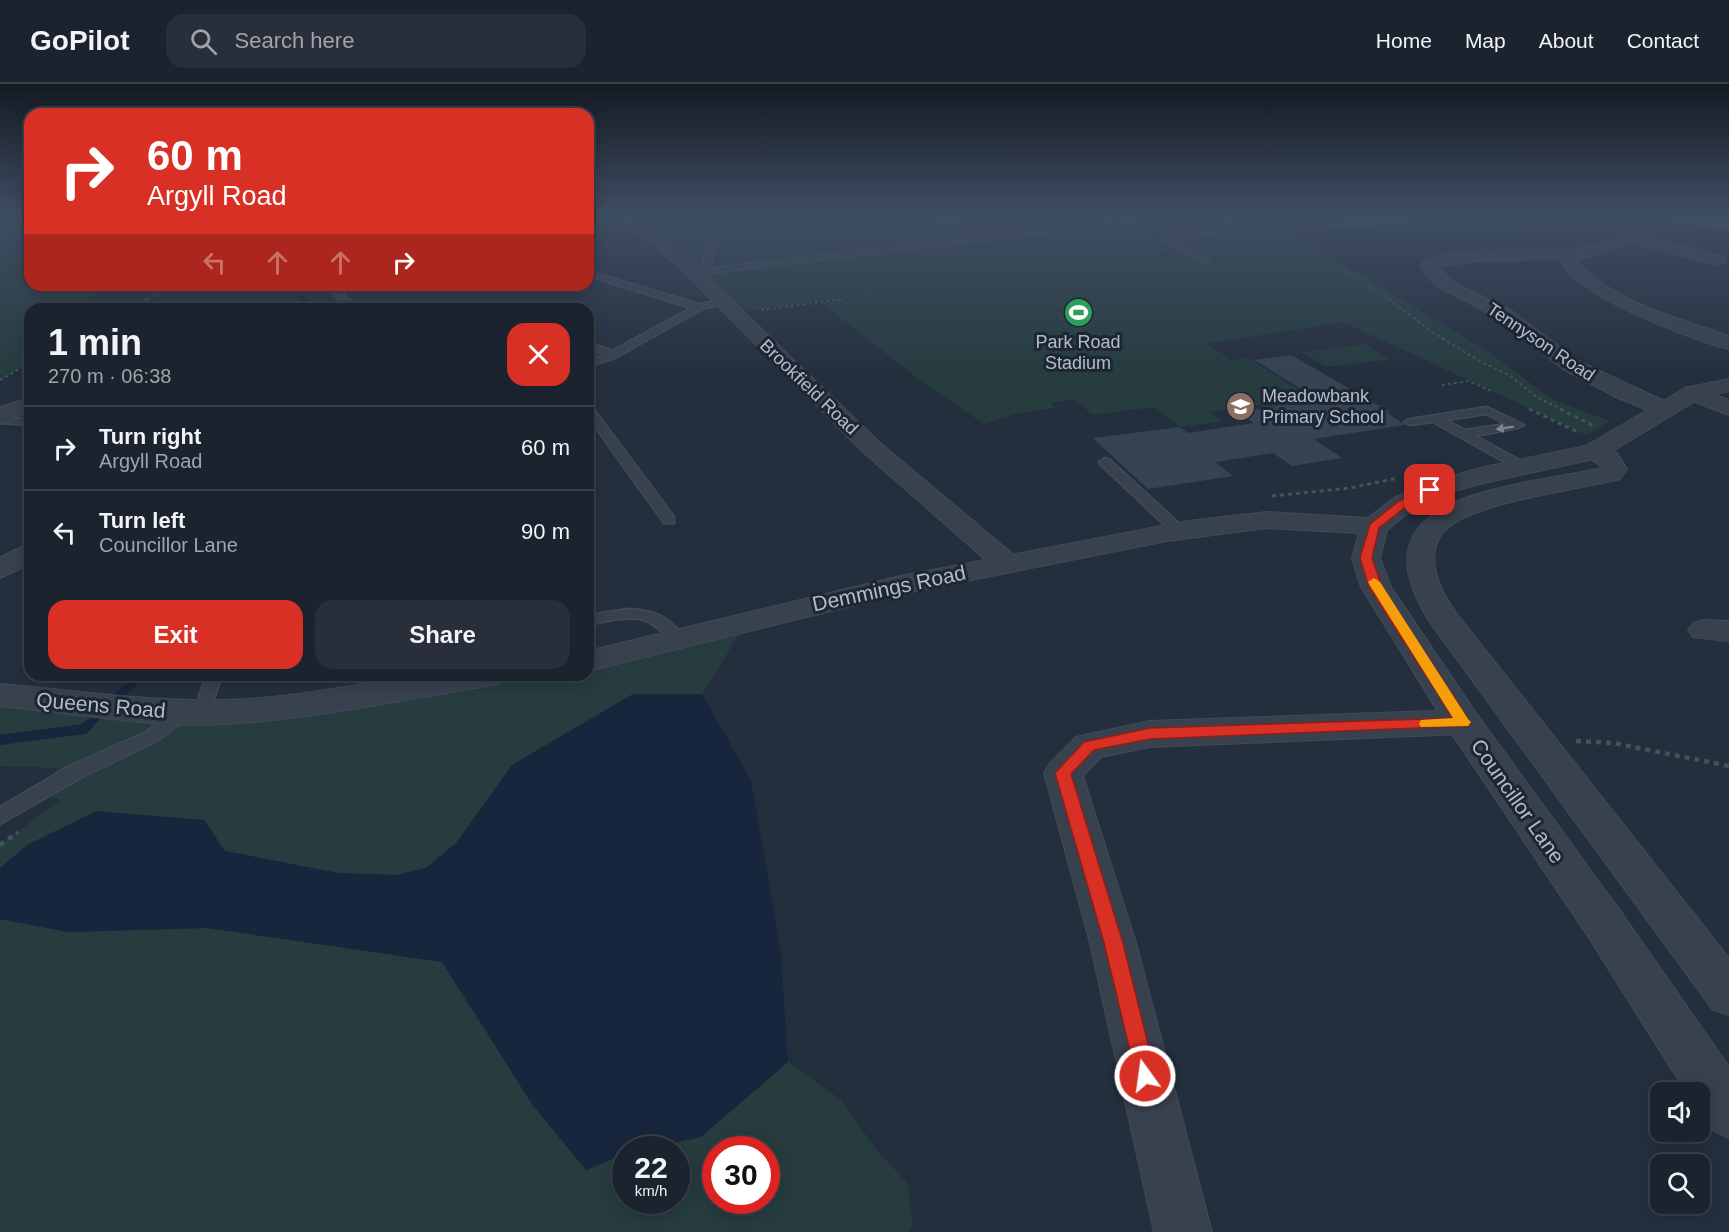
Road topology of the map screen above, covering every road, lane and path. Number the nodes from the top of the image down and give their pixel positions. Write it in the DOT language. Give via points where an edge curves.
graph roads {
  1 [pos="693,267"];
  2 [pos="704,267"];
  3 [pos="754,267"];
  4 [pos="1068,267"];
  5 [pos="1340,267"];
  6 [pos="1429,267"];
  7 [pos="1572,267"];
  8 [pos="700,272"];
  9 [pos="594,275"];
  10 [pos="166,291"];
  11 [pos="336,291"];
  12 [pos="137,303"];
  13 [pos="349,303"];
  14 [pos="699,307"];
  15 [pos="728,309"];
  16 [pos="1729,343"];
  17 [pos="594,347"];
  18 [pos="613,355"];
  19 [pos="594,362"];
  20 [pos="24,366"];
  21 [pos="0,380"];
  22 [pos="1729,385"];
  23 [pos="1693,393"];
  24 [pos="24,407"];
  25 [pos="1729,408"];
  26 [pos="1665,410"];
  27 [pos="0,414"];
  28 [pos="594,417"];
  29 [pos="1435,418"];
  30 [pos="0,420"];
  31 [pos="24,422"];
  32 [pos="1410,422"];
  33 [pos="1463,434"];
  34 [pos="1622,437"];
  35 [pos="1594,452"];
  36 [pos="1105,462"];
  37 [pos="1523,467"];
  38 [pos="669,520"];
  39 [pos="1186,530"];
  40 [pos="1371,538"];
  41 [pos="24,555"];
  42 [pos="1005,562"];
  43 [pos="0,568"];
  44 [pos="594,619"];
  45 [pos="677,640"];
  46 [pos="594,660"];
  47 [pos="211,681"];
  48 [pos="449,681"];
  49 [pos="13,697"];
  50 [pos="193,712"];
  51 [pos="1463,722"];
  52 [pos="1534,739"];
  53 [pos="1729,766"];
  54 [pos="0,816"];
  55 [pos="1729,994"];
  56 [pos="1729,1112"];
  57 [pos="1183,1232"];
  1 -- 8 [label="street, Brookfield Road"];
  2 -- 8 [label="lane"];
  3 -- 8 [label="lane"];
  4 -- 15 [label="path"];
  5 -- 34 [label="path" via="1377,289 1432,332 1509,375 1537,397"];
  6 -- 26 [label="street, Tennyson Road" via="1441,281 1502,313 1556,357 1617,391"];
  7 -- 16 [label="street" via="1608,294"];
  8 -- 15 [label="street, Brookfield Road"];
  9 -- 14 [label="lane"];
  10 -- 12 [label="path"];
  11 -- 13 [label="lane"];
  14 -- 15 [label="lane"];
  14 -- 18 [label="lane"];
  15 -- 42 [label="street, Brookfield Road" via="871,447"];
  17 -- 18 [label="lane"];
  18 -- 19 [label="lane"];
  20 -- 21 [label="path"];
  22 -- 23 [label="street"];
  23 -- 25 [label="street"];
  23 -- 26 [label="street"];
  24 -- 27 [label="street"];
  26 -- 34 [label="street"];
  28 -- 38 [label="lane"];
  29 -- 32 [label="lane"];
  29 -- 33 [label="lane"];
  29 -- 33 [label="lane, one-way" via="1488,410 1518,425"];
  30 -- 31 [label="lane"];
  33 -- 37 [label="lane"];
  34 -- 35 [label="street"];
  35 -- 37 [label="street"];
  35 -- 52 [label="street" via="1608,458 1615,469 1611,474 1468,507 1440,520 1422,542 1420,565 1429,595"];
  36 -- 39 [label="lane"];
  37 -- 40 [label="street" via="1430,490 1403,504"];
  39 -- 40 [label="street, Demmings Road" via="1238,528"];
  39 -- 42 [label="street, Demmings Road"];
  40 -- 51 [label="street, Councillor Lane" via="1366,558 1376,587"];
  41 -- 43 [label="street"];
  42 -- 45 [label="street, Demmings Road" via="822,602"];
  44 -- 45 [label="lane" via="622,615 654,618 666,624"];
  45 -- 46 [label="street, Demmings Road"];
  47 -- 50 [label="lane"];
  48 -- 50 [label="street" via="286,707"];
  49 -- 50 [label="street, Queens Road"];
  50 -- 54 [label="lane" via="75,772"];
  51 -- 56 [label="street, Councillor Lane"];
  51 -- 57 [label="street" via="1150,734 1089,746 1063,773 1113,943"];
  52 -- 53 [label="path" via="1612,743"];
  52 -- 55 [label="street"];
}
